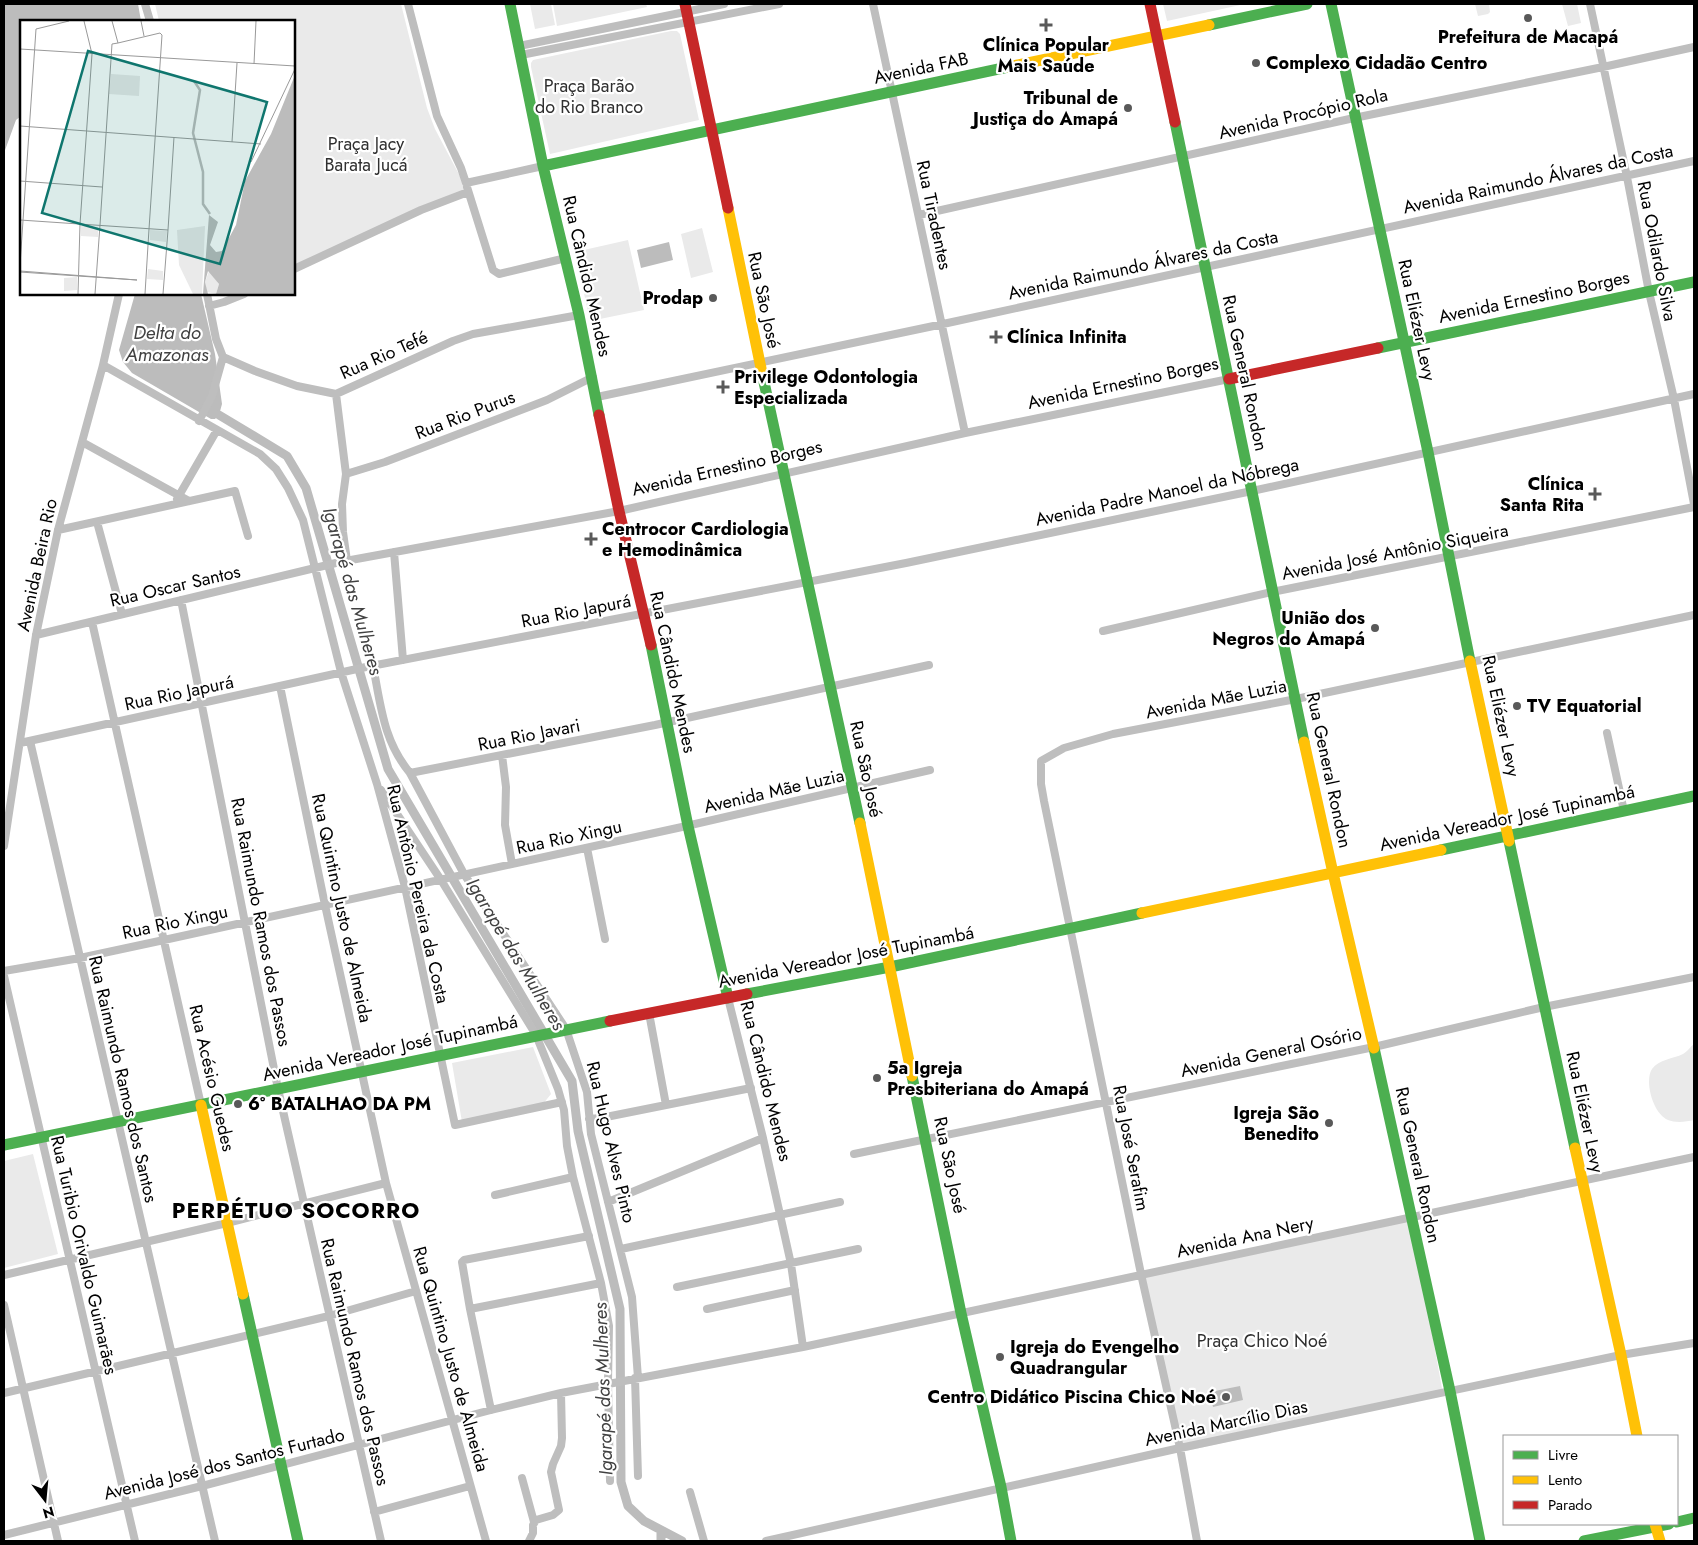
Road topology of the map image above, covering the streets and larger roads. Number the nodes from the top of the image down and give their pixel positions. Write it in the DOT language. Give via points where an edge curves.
graph roads {
  1 [pos="145,4"];
  2 [pos="408,4"];
  3 [pos="510,4"];
  4 [pos="724,4"];
  5 [pos="779,4"];
  6 [pos="873,4"];
  7 [pos="1150,4"];
  8 [pos="1307,4"];
  9 [pos="1330,4"];
  10 [pos="1590,4"];
  11 [pos="686,7"];
  12 [pos="150,20"];
  13 [pos="689,23"];
  14 [pos="1157,36"];
  15 [pos="1694,47"];
  16 [pos="520,51"];
  17 [pos="1604,67"];
  18 [pos="892,92"];
  19 [pos="1354,118"];
  20 [pos="711,131"];
  21 [pos="1182,157"];
  22 [pos="1694,161"];
  23 [pos="543,166"];
  24 [pos="1627,177"];
  25 [pos="467,188"];
  26 [pos="919,215"];
  27 [pos="1379,229"];
  28 [pos="566,258"];
  29 [pos="1205,268"];
  30 [pos="295,269"];
  31 [pos="1694,282"];
  32 [pos="1649,292"];
  33 [pos="119,295"];
  34 [pos="207,295"];
  35 [pos="242,295"];
  36 [pos="209,306"];
  37 [pos="579,315"];
  38 [pos="943,324"];
  39 [pos="1404,342"];
  40 [pos="223,357"];
  41 [pos="760,362"];
  42 [pos="103,365"];
  43 [pos="593,377"];
  44 [pos="1229,379"];
  45 [pos="336,394"];
  46 [pos="1694,394"];
  47 [pos="597,397"];
  48 [pos="1674,399"];
  49 [pos="199,421"];
  50 [pos="216,430"];
  51 [pos="965,433"];
  52 [pos="82,442"];
  53 [pos="1428,452"];
  54 [pos="785,472"];
  55 [pos="346,474"];
  56 [pos="1252,491"];
  57 [pos="179,495"];
  58 [pos="189,501"];
  59 [pos="174,505"];
  60 [pos="1694,506"];
  61 [pos="619,511"];
  62 [pos="97,522"];
  63 [pos="58,530"];
  64 [pos="248,536"];
  65 [pos="394,552"];
  66 [pos="1448,556"];
  67 [pos="344,562"];
  68 [pos="318,568"];
  69 [pos="807,583"];
  70 [pos="1272,592"];
  71 [pos="181,600"];
  72 [pos="644,613"];
  73 [pos="122,614"];
  74 [pos="1694,615"];
  75 [pos="92,622"];
  76 [pos="1103,632"];
  77 [pos="36,635"];
  78 [pos="403,660"];
  79 [pos="1471,662"];
  80 [pos="929,665"];
  81 [pos="369,666"];
  82 [pos="343,672"];
  83 [pos="280,686"];
  84 [pos="830,686"];
  85 [pos="1296,699"];
  86 [pos="202,703"];
  87 [pos="115,722"];
  88 [pos="666,723"];
  89 [pos="1607,733"];
  90 [pos="30,741"];
  91 [pos="20,743"];
  92 [pos="502,755"];
  93 [pos="1041,761"];
  94 [pos="930,770"];
  95 [pos="410,774"];
  96 [pos="377,784"];
  97 [pos="852,789"];
  98 [pos="1694,796"];
  99 [pos="1624,811"];
  100 [pos="685,827"];
  101 [pos="1509,836"];
  102 [pos="4,846"];
  103 [pos="587,848"];
  104 [pos="512,864"];
  105 [pos="1333,873"];
  106 [pos="463,875"];
  107 [pos="445,879"];
  108 [pos="405,887"];
  109 [pos="325,905"];
  110 [pos="246,922"];
  111 [pos="1071,929"];
  112 [pos="605,939"];
  113 [pos="164,940"];
  114 [pos="80,958"];
  115 [pos="890,967"];
  116 [pos="4,971"];
  117 [pos="4,976"];
  118 [pos="1694,977"];
  119 [pos="728,998"];
  120 [pos="1544,1008"];
  121 [pos="650,1013"];
  122 [pos="562,1030"];
  123 [pos="539,1034"];
  124 [pos="1374,1047"];
  125 [pos="440,1056"];
  126 [pos="361,1072"];
  127 [pos="751,1088"];
  128 [pos="278,1089"];
  129 [pos="562,1102"];
  130 [pos="1107,1102"];
  131 [pos="200,1105"];
  132 [pos="666,1105"];
  133 [pos="589,1119"];
  134 [pos="118,1122"];
  135 [pos="42,1138"];
  136 [pos="762,1138"];
  137 [pos="927,1140"];
  138 [pos="4,1145"];
  139 [pos="854,1154"];
  140 [pos="1694,1157"];
  141 [pos="574,1177"];
  142 [pos="1582,1181"];
  143 [pos="386,1183"];
  144 [pos="496,1195"];
  145 [pos="608,1202"];
  146 [pos="840,1202"];
  147 [pos="304,1204"];
  148 [pos="780,1216"];
  149 [pos="1411,1217"];
  150 [pos="227,1223"];
  151 [pos="590,1236"];
  152 [pos="146,1242"];
  153 [pos="621,1249"];
  154 [pos="858,1249"];
  155 [pos="70,1259"];
  156 [pos="791,1264"];
  157 [pos="1141,1274"];
  158 [pos="4,1275"];
  159 [pos="601,1283"];
  160 [pos="677,1287"];
  161 [pos="795,1290"];
  162 [pos="416,1292"];
  163 [pos="4,1305"];
  164 [pos="470,1309"];
  165 [pos="708,1309"];
  166 [pos="962,1312"];
  167 [pos="329,1316"];
  168 [pos="252,1334"];
  169 [pos="1694,1343"];
  170 [pos="803,1347"];
  171 [pos="172,1353"];
  172 [pos="1621,1355"];
  173 [pos="96,1371"];
  174 [pos="634,1378"];
  175 [pos="610,1383"];
  176 [pos="23,1388"];
  177 [pos="1450,1391"];
  178 [pos="4,1393"];
  179 [pos="561,1393"];
  180 [pos="491,1410"];
  181 [pos="452,1422"];
  182 [pos="1637,1435"];
  183 [pos="358,1446"];
  184 [pos="1180,1448"];
  185 [pos="281,1466"];
  186 [pos="638,1476"];
  187 [pos="522,1478"];
  188 [pos="610,1481"];
  189 [pos="202,1486"];
  190 [pos="470,1486"];
  191 [pos="1001,1487"];
  192 [pos="690,1492"];
  193 [pos="127,1505"];
  194 [pos="374,1512"];
  195 [pos="1694,1518"];
  196 [pos="54,1522"];
  197 [pos="534,1522"];
  198 [pos="1678,1522"];
  199 [pos="1655,1525"];
  200 [pos="4,1534"];
  201 [pos="787,1539"];
  202 [pos="58,1541"];
  203 [pos="136,1541"];
  204 [pos="215,1541"];
  205 [pos="298,1541"];
  206 [pos="381,1541"];
  207 [pos="486,1541"];
  208 [pos="529,1541"];
  209 [pos="704,1541"];
  210 [pos="766,1541"];
  211 [pos="1011,1541"];
  212 [pos="1197,1541"];
  213 [pos="1480,1541"];
  214 [pos="1584,1541"];
  215 [pos="1660,1541"];
  1 -- 12 [label="street"];
  2 -- 25 [label="street" via="437,116"];
  3 -- 16 [label="street, Rua Cândido Mendes"];
  4 -- 11 [label="street"];
  5 -- 13 [label="street"];
  6 -- 18 [label="street, Rua Tiradentes"];
  7 -- 14 [label="street, Rua General Rondon"];
  8 -- 14 [label="street, Avenida FAB"];
  9 -- 19 [label="street, Rua Eliézer Levy"];
  10 -- 17 [label="street, Rua Odilardo Silva"];
  11 -- 13 [label="street, Rua São José"];
  11 -- 16 [label="street"];
  13 -- 16 [label="street"];
  13 -- 20 [label="street, Rua São José"];
  14 -- 18 [label="street, Avenida FAB"];
  14 -- 21 [label="street, Rua General Rondon"];
  15 -- 17 [label="street, Avenida Procópio Rola"];
  16 -- 23 [label="street, Rua Cândido Mendes"];
  17 -- 19 [label="street, Avenida Procópio Rola"];
  17 -- 24 [label="street, Rua Odilardo Silva"];
  18 -- 20 [label="street, Avenida FAB"];
  18 -- 26 [label="street, Rua Tiradentes"];
  19 -- 21 [label="street, Avenida Procópio Rola"];
  19 -- 27 [label="street, Rua Eliézer Levy"];
  20 -- 23 [label="street, Avenida FAB"];
  20 -- 41 [label="street, Rua São José"];
  21 -- 26 [label="street, Avenida Procópio Rola"];
  21 -- 29 [label="street, Rua General Rondon"];
  22 -- 24 [label="street, Avenida Raimundo Álvares da Costa"];
  23 -- 25 [label="street"];
  23 -- 28 [label="street, Rua Cândido Mendes"];
  24 -- 27 [label="street, Avenida Raimundo Álvares da Costa"];
  24 -- 32 [label="street, Rua Odilardo Silva"];
  25 -- 28 [label="street" via="493,270 499,274"];
  25 -- 30 [label="street"];
  26 -- 38 [label="street, Rua Tiradentes"];
  27 -- 29 [label="street, Avenida Raimundo Álvares da Costa"];
  27 -- 39 [label="street, Rua Eliézer Levy"];
  28 -- 37 [label="street, Rua Cândido Mendes"];
  29 -- 38 [label="street, Avenida Raimundo Álvares da Costa"];
  29 -- 44 [label="street, Rua General Rondon"];
  31 -- 32 [label="street, Avenida Ernestino Borges"];
  32 -- 39 [label="street, Avenida Ernestino Borges"];
  32 -- 48 [label="street, Rua Odilardo Silva"];
  33 -- 42 [label="street, Avenida Beira Rio"];
  34 -- 36 [label="street"];
  35 -- 36 [label="street"];
  36 -- 40 [label="street"];
  37 -- 43 [label="street, Rua Cândido Mendes"];
  37 -- 45 [label="street, Rua Rio Tefé" via="452,340"];
  38 -- 41 [label="street, Avenida Raimundo Álvares da Costa"];
  38 -- 51 [label="street, Rua Tiradentes"];
  39 -- 44 [label="street, Avenida Ernestino Borges"];
  39 -- 53 [label="street, Rua Eliézer Levy"];
  40 -- 45 [label="street, Rua Rio Tefé" via="297,386"];
  40 -- 49 [label="street" via="212,396"];
  41 -- 47 [label="street, Avenida Raimundo Álvares da Costa"];
  41 -- 54 [label="street, Rua São José"];
  42 -- 49 [label="street, Rua Antônio Pereira da Costa"];
  42 -- 52 [label="street, Avenida Beira Rio"];
  43 -- 47 [label="street, Rua Cândido Mendes"];
  43 -- 55 [label="street, Rua Rio Purus" via="547,400"];
  44 -- 51 [label="street, Avenida Ernestino Borges"];
  44 -- 56 [label="street, Rua General Rondon"];
  45 -- 55 [label="street"];
  46 -- 48 [label="street, Avenida Padre Manoel da Nóbrega"];
  47 -- 61 [label="street, Rua Cândido Mendes"];
  48 -- 53 [label="street, Avenida Padre Manoel da Nóbrega"];
  48 -- 60 [label="street, Rua Odilardo Silva"];
  49 -- 50 [label="street, Rua Antônio Pereira da Costa"];
  50 -- 57 [label="street"];
  50 -- 68 [label="street, Rua Antônio Pereira da Costa" via="260,454 276,469 303,520"];
  51 -- 54 [label="street, Avenida Ernestino Borges"];
  52 -- 57 [label="street"];
  52 -- 63 [label="street, Avenida Beira Rio"];
  53 -- 56 [label="street, Avenida Padre Manoel da Nóbrega"];
  53 -- 66 [label="street, Rua Eliézer Levy"];
  54 -- 61 [label="street, Avenida Ernestino Borges"];
  54 -- 69 [label="street, Rua São José"];
  55 -- 67 [label="street" via="342,504"];
  56 -- 69 [label="street, Avenida Padre Manoel da Nóbrega"];
  56 -- 70 [label="street, Rua General Rondon"];
  57 -- 58 [label="street"];
  57 -- 59 [label="street"];
  58 -- 59 [label="street"];
  58 -- 64 [label="street" via="235,491"];
  59 -- 62 [label="street"];
  60 -- 66 [label="street, Avenida José Antônio Siqueira"];
  61 -- 65 [label="street"];
  61 -- 72 [label="street, Rua Cândido Mendes"];
  62 -- 63 [label="street"];
  62 -- 73 [label="street"];
  63 -- 77 [label="street, Avenida Beira Rio"];
  65 -- 67 [label="street"];
  65 -- 78 [label="street"];
  66 -- 70 [label="street, Avenida José Antônio Siqueira"];
  66 -- 79 [label="street, Rua Eliézer Levy"];
  67 -- 68 [label="street, Rua Oscar Santos"];
  68 -- 71 [label="street, Rua Oscar Santos"];
  68 -- 82 [label="street, Rua Antônio Pereira da Costa"];
  69 -- 72 [label="street, Avenida Padre Manoel da Nóbrega"];
  69 -- 84 [label="street, Rua São José"];
  70 -- 76 [label="street, Avenida José Antônio Siqueira"];
  70 -- 85 [label="street, Rua General Rondon"];
  71 -- 73 [label="street, Rua Oscar Santos"];
  71 -- 86 [label="street, Rua Raimundo Ramos dos Passos"];
  72 -- 78 [label="street, Rua Rio Japurá"];
  72 -- 88 [label="street, Rua Cândido Mendes"];
  73 -- 75 [label="street, Rua Oscar Santos"];
  74 -- 79 [label="street, Avenida Mãe Luzia"];
  75 -- 77 [label="street, Rua Oscar Santos"];
  75 -- 87 [label="street, Rua Acésio Guedes"];
  77 -- 91 [label="street, Avenida Beira Rio"];
  78 -- 81 [label="street, Rua Rio Japurá"];
  79 -- 85 [label="street, Avenida Mãe Luzia"];
  79 -- 101 [label="street, Rua Eliézer Levy"];
  80 -- 84 [label="street"];
  81 -- 82 [label="street, Rua Rio Japurá"];
  81 -- 95 [label="street, Rua Hugo Alves Pinto" via="386,731"];
  82 -- 83 [label="street, Rua Rio Japurá"];
  82 -- 96 [label="street, Rua Antônio Pereira da Costa"];
  83 -- 86 [label="street, Rua Rio Japurá"];
  83 -- 109 [label="street, Rua Quintino Justo de Almeida"];
  84 -- 88 [label="street"];
  84 -- 97 [label="street, Rua São José"];
  85 -- 93 [label="street, Avenida Mãe Luzia" via="1095,738 1064,748"];
  85 -- 105 [label="street, Rua General Rondon"];
  86 -- 87 [label="street, Rua Rio Japurá"];
  86 -- 110 [label="street, Rua Raimundo Ramos dos Passos"];
  87 -- 90 [label="street, Rua Rio Japurá"];
  87 -- 113 [label="street, Rua Acésio Guedes"];
  88 -- 92 [label="street, Rua Rio Javari"];
  88 -- 100 [label="street, Rua Cândido Mendes"];
  89 -- 99 [label="street"];
  90 -- 91 [label="street, Rua Rio Japurá"];
  90 -- 114 [label="street, Rua Raimundo Ramos dos Santos"];
  91 -- 102 [label="street, Avenida Beira Rio"];
  92 -- 95 [label="street, Rua Rio Javari"];
  92 -- 104 [label="street" via="506,787 505,825"];
  93 -- 111 [label="street, Rua José Serafim" via="1041,784"];
  94 -- 97 [label="street, Avenida Mãe Luzia"];
  95 -- 106 [label="street, Rua Hugo Alves Pinto"];
  96 -- 107 [label="street"];
  96 -- 108 [label="street, Rua Antônio Pereira da Costa"];
  97 -- 100 [label="street, Avenida Mãe Luzia"];
  97 -- 115 [label="street, Rua São José"];
  98 -- 99 [label="street, Avenida Vereador José Tupinambá"];
  99 -- 101 [label="street, Avenida Vereador José Tupinambá"];
  100 -- 103 [label="street, Rua Rio Xingu"];
  100 -- 119 [label="street, Rua Cândido Mendes"];
  101 -- 105 [label="street, Avenida Vereador José Tupinambá"];
  101 -- 120 [label="street, Rua Eliézer Levy"];
  103 -- 104 [label="street, Rua Rio Xingu"];
  103 -- 112 [label="street"];
  104 -- 106 [label="street, Rua Rio Xingu"];
  105 -- 111 [label="street, Avenida Vereador José Tupinambá"];
  105 -- 124 [label="street, Rua General Rondon"];
  106 -- 107 [label="street"];
  106 -- 122 [label="street, Rua Hugo Alves Pinto"];
  107 -- 108 [label="street, Rua Rio Xingu"];
  107 -- 123 [label="street"];
  108 -- 109 [label="street, Rua Rio Xingu"];
  108 -- 125 [label="street, Rua Antônio Pereira da Costa"];
  109 -- 110 [label="street, Rua Rio Xingu"];
  109 -- 126 [label="street, Rua Quintino Justo de Almeida"];
  110 -- 113 [label="street, Rua Rio Xingu"];
  110 -- 128 [label="street, Rua Raimundo Ramos dos Passos"];
  111 -- 115 [label="street, Avenida Vereador José Tupinambá"];
  111 -- 130 [label="street, Rua José Serafim"];
  113 -- 114 [label="street, Rua Rio Xingu"];
  113 -- 131 [label="street, Rua Acésio Guedes"];
  114 -- 116 [label="street, Rua Rio Xingu"];
  114 -- 134 [label="street, Rua Raimundo Ramos dos Santos"];
  115 -- 119 [label="street, Avenida Vereador José Tupinambá"];
  115 -- 137 [label="street, Rua São José"];
  117 -- 135 [label="street, Rua Turibio Orivaldo Guimarães"];
  118 -- 120 [label="street, Avenida General Osório"];
  119 -- 121 [label="street, Avenida Vereador José Tupinambá"];
  119 -- 127 [label="street, Rua Cândido Mendes"];
  120 -- 124 [label="street, Avenida General Osório"];
  120 -- 142 [label="street, Rua Eliézer Levy"];
  121 -- 122 [label="street, Avenida Vereador José Tupinambá"];
  121 -- 132 [label="street"];
  122 -- 123 [label="street, Avenida Vereador José Tupinambá"];
  122 -- 133 [label="street, Rua Hugo Alves Pinto" via="587,1092"];
  123 -- 125 [label="street, Avenida Vereador José Tupinambá"];
  123 -- 129 [label="street"];
  124 -- 130 [label="street, Avenida General Osório"];
  124 -- 149 [label="street, Rua General Rondon"];
  125 -- 126 [label="street, Avenida Vereador José Tupinambá"];
  125 -- 129 [label="street, Rua Antônio Pereira da Costa" via="455,1126"];
  126 -- 128 [label="street, Avenida Vereador José Tupinambá"];
  126 -- 143 [label="street, Rua Quintino Justo de Almeida"];
  127 -- 132 [label="street"];
  127 -- 136 [label="street, Rua Cândido Mendes"];
  128 -- 131 [label="street, Avenida Vereador José Tupinambá"];
  128 -- 147 [label="street, Rua Raimundo Ramos dos Passos"];
  129 -- 141 [label="street"];
  130 -- 137 [label="street, Avenida General Osório"];
  130 -- 157 [label="street, Rua José Serafim"];
  131 -- 134 [label="street, Avenida Vereador José Tupinambá"];
  131 -- 150 [label="street, Rua Acésio Guedes"];
  132 -- 133 [label="street"];
  133 -- 145 [label="street, Rua Hugo Alves Pinto"];
  134 -- 135 [label="street, Avenida Vereador José Tupinambá"];
  134 -- 152 [label="street, Rua Raimundo Ramos dos Santos"];
  135 -- 138 [label="street, Avenida Vereador José Tupinambá"];
  135 -- 155 [label="street, Rua Turibio Orivaldo Guimarães"];
  136 -- 145 [label="street"];
  136 -- 148 [label="street, Rua Cândido Mendes"];
  137 -- 139 [label="street, Avenida General Osório"];
  137 -- 166 [label="street, Rua São José"];
  140 -- 142 [label="street, Avenida Ana Nery"];
  141 -- 144 [label="street"];
  141 -- 151 [label="street"];
  142 -- 149 [label="street, Avenida Ana Nery"];
  142 -- 172 [label="street, Rua Eliézer Levy"];
  143 -- 147 [label="street"];
  143 -- 162 [label="street, Rua Quintino Justo de Almeida"];
  145 -- 153 [label="street, Rua Hugo Alves Pinto"];
  146 -- 148 [label="street"];
  147 -- 150 [label="street"];
  147 -- 167 [label="street, Rua Raimundo Ramos dos Passos"];
  148 -- 153 [label="street"];
  148 -- 156 [label="street, Rua Cândido Mendes"];
  149 -- 157 [label="street, Avenida Ana Nery"];
  149 -- 177 [label="street, Rua General Rondon"];
  150 -- 152 [label="street"];
  150 -- 168 [label="street, Rua Acésio Guedes"];
  151 -- 159 [label="street"];
  151 -- 164 [label="street" via="464,1260"];
  152 -- 155 [label="street"];
  152 -- 171 [label="street, Rua Raimundo Ramos dos Santos"];
  153 -- 174 [label="street, Rua Hugo Alves Pinto" via="632,1297"];
  154 -- 156 [label="street"];
  155 -- 158 [label="street"];
  155 -- 173 [label="street, Rua Turibio Orivaldo Guimarães"];
  156 -- 160 [label="street"];
  156 -- 161 [label="street, Rua Cândido Mendes"];
  157 -- 166 [label="street, Avenida Ana Nery"];
  157 -- 184 [label="street, Rua José Serafim"];
  159 -- 164 [label="street"];
  159 -- 175 [label="street" via="609,1326"];
  161 -- 165 [label="street"];
  161 -- 170 [label="street, Rua Cândido Mendes"];
  162 -- 167 [label="street"];
  162 -- 181 [label="street, Rua Quintino Justo de Almeida"];
  163 -- 176 [label="street"];
  164 -- 180 [label="street"];
  166 -- 170 [label="street, Avenida Ana Nery"];
  166 -- 191 [label="street, Rua São José"];
  167 -- 168 [label="street"];
  167 -- 183 [label="street, Rua Raimundo Ramos dos Passos"];
  168 -- 171 [label="street"];
  168 -- 185 [label="street, Rua Acésio Guedes"];
  169 -- 172 [label="street, Avenida Marcílio Dias"];
  170 -- 174 [label="street, Avenida José dos Santos Furtado"];
  171 -- 173 [label="street"];
  171 -- 189 [label="street, Rua Raimundo Ramos dos Santos"];
  172 -- 177 [label="street, Avenida Marcílio Dias"];
  172 -- 182 [label="street, Rua Eliézer Levy"];
  173 -- 176 [label="street"];
  173 -- 193 [label="street, Rua Turibio Orivaldo Guimarães"];
  174 -- 175 [label="street, Avenida José dos Santos Furtado"];
  174 -- 186 [label="street, Rua Hugo Alves Pinto"];
  175 -- 179 [label="street, Avenida José dos Santos Furtado"];
  175 -- 188 [label="street"];
  176 -- 178 [label="street"];
  176 -- 196 [label="street"];
  177 -- 184 [label="street, Avenida Marcílio Dias"];
  177 -- 213 [label="street, Rua General Rondon"];
  179 -- 180 [label="street, Avenida José dos Santos Furtado"];
  179 -- 197 [label="street" via="561,1446 551,1472 559,1510"];
  180 -- 181 [label="street, Avenida José dos Santos Furtado"];
  181 -- 183 [label="street, Avenida José dos Santos Furtado"];
  181 -- 190 [label="street, Rua Quintino Justo de Almeida"];
  183 -- 185 [label="street, Avenida José dos Santos Furtado"];
  183 -- 194 [label="street, Rua Raimundo Ramos dos Passos"];
  184 -- 191 [label="street, Avenida Marcílio Dias"];
  184 -- 212 [label="street, Rua José Serafim"];
  185 -- 189 [label="street, Avenida José dos Santos Furtado"];
  185 -- 205 [label="street, Rua Acésio Guedes"];
  187 -- 197 [label="street"];
  189 -- 193 [label="street, Avenida José dos Santos Furtado"];
  189 -- 204 [label="street, Rua Raimundo Ramos dos Santos"];
  190 -- 194 [label="street, Rua Raimundo Ramos dos Passos"];
  190 -- 207 [label="street, Rua Quintino Justo de Almeida"];
  191 -- 201 [label="street, Avenida Marcílio Dias"];
  191 -- 211 [label="street, Rua São José"];
  192 -- 209 [label="street"];
  193 -- 196 [label="street, Avenida José dos Santos Furtado"];
  193 -- 203 [label="street, Rua Turibio Orivaldo Guimarães"];
  194 -- 206 [label="street, Rua Raimundo Ramos dos Passos"];
  195 -- 198 [label="street"];
  196 -- 200 [label="street, Avenida José dos Santos Furtado"];
  196 -- 202 [label="street"];
  197 -- 208 [label="street"];
  199 -- 214 [label="street"];
  199 -- 215 [label="street"];
  201 -- 210 [label="street, Avenida Marcílio Dias"];
}
